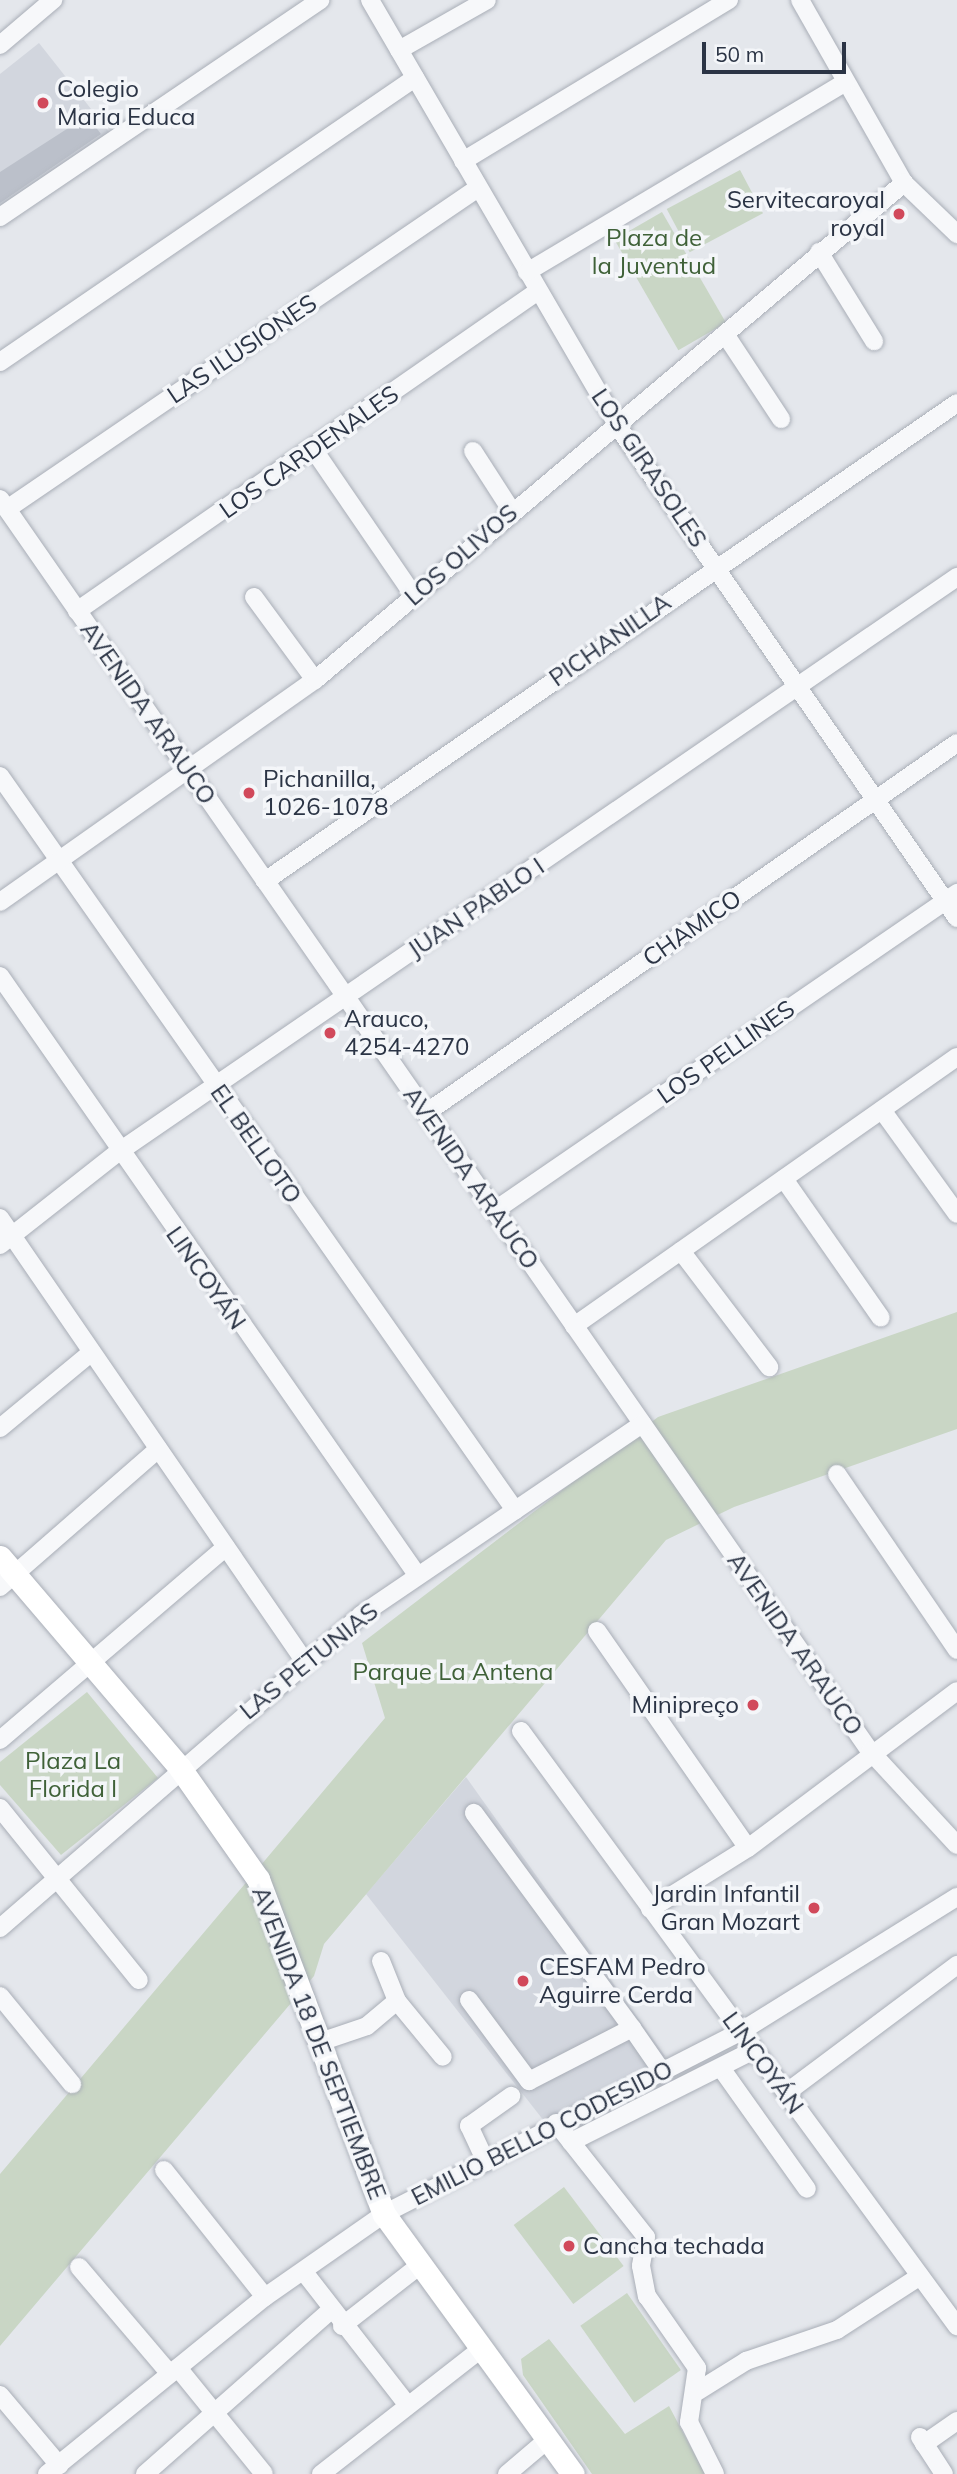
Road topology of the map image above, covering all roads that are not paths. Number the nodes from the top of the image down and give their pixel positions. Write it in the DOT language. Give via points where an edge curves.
graph roads {
  1 [pos="53,0"];
  2 [pos="320,0"];
  3 [pos="370,0"];
  4 [pos="487,0"];
  5 [pos="729,0"];
  6 [pos="800,0"];
  7 [pos="0,45"];
  8 [pos="399,50"];
  9 [pos="415,78"];
  10 [pos="846,82"];
  11 [pos="463,161"];
  12 [pos="904,183"];
  13 [pos="478,188"];
  14 [pos="0,217"];
  15 [pos="957,234"];
  16 [pos="818,252"];
  17 [pos="527,272"];
  18 [pos="538,291"];
  19 [pos="725,334"];
  20 [pos="874,341"];
  21 [pos="0,362"];
  22 [pos="957,403"];
  23 [pos="781,419"];
  24 [pos="617,425"];
  25 [pos="314,450"];
  26 [pos="473,451"];
  27 [pos="4,504"];
  28 [pos="511,510"];
  29 [pos="716,567"];
  30 [pos="957,578"];
  31 [pos="414,596"];
  32 [pos="254,597"];
  33 [pos="77,611"];
  34 [pos="315,680"];
  35 [pos="797,689"];
  36 [pos="957,743"];
  37 [pos="189,772"];
  38 [pos="0,776"];
  39 [pos="874,800"];
  40 [pos="61,859"];
  41 [pos="265,881"];
  42 [pos="951,897"];
  43 [pos="0,902"];
  44 [pos="957,918"];
  45 [pos="0,976"];
  46 [pos="345,997"];
  47 [pos="957,1057"];
  48 [pos="216,1087"];
  49 [pos="882,1110"];
  50 [pos="426,1113"];
  51 [pos="117,1153"];
  52 [pos="784,1179"];
  53 [pos="495,1212"];
  54 [pos="957,1214"];
  55 [pos="0,1218"];
  56 [pos="6,1240"];
  57 [pos="681,1251"];
  58 [pos="881,1318"];
  59 [pos="574,1326"];
  60 [pos="92,1352"];
  61 [pos="769,1367"];
  62 [pos="642,1424"];
  63 [pos="0,1428"];
  64 [pos="158,1449"];
  65 [pos="837,1474"];
  66 [pos="515,1510"];
  67 [pos="226,1547"];
  68 [pos="5,1573"];
  69 [pos="418,1576"];
  70 [pos="597,1631"];
  71 [pos="957,1650"];
  72 [pos="90,1662"];
  73 [pos="305,1662"];
  74 [pos="957,1691"];
  75 [pos="521,1731"];
  76 [pos="0,1740"];
  77 [pos="870,1751"];
  78 [pos="180,1768"];
  79 [pos="0,1808"];
  80 [pos="474,1813"];
  81 [pos="957,1845"];
  82 [pos="748,1848"];
  83 [pos="58,1880"];
  84 [pos="957,1897"];
  85 [pos="650,1909"];
  86 [pos="0,1928"];
  87 [pos="380,1961"];
  88 [pos="957,1965"];
  89 [pos="139,1980"];
  90 [pos="0,1996"];
  91 [pos="469,2000"];
  92 [pos="397,2001"];
  93 [pos="632,2028"];
  94 [pos="740,2032"];
  95 [pos="323,2041"];
  96 [pos="754,2050"];
  97 [pos="443,2057"];
  98 [pos="721,2067"];
  99 [pos="661,2070"];
  100 [pos="72,2084"];
  101 [pos="786,2093"];
  102 [pos="511,2096"];
  103 [pos="556,2123"];
  104 [pos="571,2142"];
  105 [pos="486,2162"];
  106 [pos="164,2170"];
  107 [pos="807,2189"];
  108 [pos="384,2214"];
  109 [pos="421,2265"];
  110 [pos="79,2267"];
  111 [pos="304,2272"];
  112 [pos="920,2276"];
  113 [pos="265,2297"];
  114 [pos="332,2309"];
  115 [pos="342,2326"];
  116 [pos="957,2326"];
  117 [pos="481,2349"];
  118 [pos="174,2371"];
  119 [pos="698,2391"];
  120 [pos="0,2395"];
  121 [pos="406,2403"];
  122 [pos="212,2415"];
  123 [pos="957,2421"];
  124 [pos="547,2440"];
  125 [pos="52,2471"];
  126 [pos="145,2474"];
  127 [pos="264,2474"];
  128 [pos="321,2474"];
  129 [pos="507,2474"];
  130 [pos="573,2474"];
  131 [pos="715,2474"];
  132 [pos="944,2474"];
  1 -- 7 [label="street"];
  2 -- 14 [label="street"];
  3 -- 8 [label="street, LOS GIRASOLES"];
  4 -- 8 [label="street"];
  5 -- 11 [label="street"];
  6 -- 10 [label="street"];
  8 -- 9 [label="street, LOS GIRASOLES"];
  9 -- 11 [label="street, LOS GIRASOLES"];
  9 -- 21 [label="street"];
  10 -- 12 [label="street"];
  10 -- 17 [label="street"];
  11 -- 13 [label="street, LOS GIRASOLES"];
  12 -- 15 [label="street"];
  12 -- 16 [label="street, LOS OLIVOS"];
  13 -- 17 [label="street, LOS GIRASOLES"];
  13 -- 27 [label="street, LAS ILUSIONES"];
  16 -- 19 [label="street, LOS OLIVOS"];
  16 -- 20 [label="street"];
  17 -- 18 [label="street, LOS GIRASOLES"];
  18 -- 24 [label="street, LOS GIRASOLES"];
  18 -- 25 [label="street, LOS CARDENALES"];
  19 -- 23 [label="street"];
  19 -- 24 [label="street, LOS OLIVOS"];
  22 -- 29 [label="street, PICHANILLA"];
  24 -- 28 [label="street, LOS OLIVOS"];
  24 -- 29 [label="street, LOS GIRASOLES"];
  25 -- 31 [label="street"];
  25 -- 33 [label="street, LOS CARDENALES"];
  26 -- 28 [label="street"];
  27 -- 33 [label="street, AVENIDA ARAUCO"];
  28 -- 31 [label="street, LOS OLIVOS"];
  29 -- 35 [label="street, LOS GIRASOLES"];
  29 -- 41 [label="street, PICHANILLA"];
  30 -- 35 [label="street, JUAN PABLO I"];
  31 -- 34 [label="street, LOS OLIVOS"];
  32 -- 34 [label="street"];
  33 -- 37 [label="street, AVENIDA ARAUCO"];
  34 -- 37 [label="street, LOS OLIVOS"];
  35 -- 39 [label="street, LOS GIRASOLES"];
  35 -- 46 [label="street, JUAN PABLO I"];
  36 -- 39 [label="street, CHAMICO"];
  37 -- 40 [label="street, LOS OLIVOS"];
  37 -- 41 [label="street, AVENIDA ARAUCO"];
  38 -- 40 [label="street, EL BELLOTO"];
  39 -- 42 [label="street, LOS GIRASOLES"];
  39 -- 50 [label="street, CHAMICO"];
  40 -- 43 [label="street, LOS OLIVOS"];
  40 -- 48 [label="street, EL BELLOTO"];
  41 -- 46 [label="street, AVENIDA ARAUCO"];
  42 -- 44 [label="street, LOS GIRASOLES"];
  42 -- 53 [label="street, LOS PELLINES"];
  45 -- 51 [label="street, LINCOYÁN"];
  46 -- 48 [label="street, JUAN PABLO I"];
  46 -- 50 [label="street, AVENIDA ARAUCO"];
  47 -- 49 [label="street"];
  48 -- 51 [label="street, JUAN PABLO I"];
  48 -- 66 [label="street, EL BELLOTO"];
  49 -- 52 [label="street"];
  49 -- 54 [label="street"];
  50 -- 53 [label="street, AVENIDA ARAUCO"];
  51 -- 56 [label="street, JUAN PABLO I"];
  51 -- 69 [label="street, LINCOYÁN"];
  52 -- 57 [label="street"];
  52 -- 58 [label="street"];
  53 -- 59 [label="street, AVENIDA ARAUCO"];
  55 -- 56 [label="street"];
  56 -- 60 [label="street"];
  57 -- 59 [label="street"];
  57 -- 61 [label="street"];
  59 -- 62 [label="street, AVENIDA ARAUCO"];
  60 -- 63 [label="street"];
  60 -- 64 [label="street"];
  62 -- 66 [label="street, LAS PETUNIAS"];
  62 -- 77 [label="street, AVENIDA ARAUCO"];
  64 -- 67 [label="street"];
  64 -- 68 [label="street"];
  65 -- 71 [label="street"];
  66 -- 69 [label="street, LAS PETUNIAS"];
  67 -- 72 [label="street"];
  67 -- 73 [label="street"];
  68 -- 72 [label="main road, AVENIDA 18 DE SEPTIEMBRE"];
  69 -- 73 [label="street, LAS PETUNIAS"];
  70 -- 82 [label="street"];
  72 -- 76 [label="street"];
  72 -- 78 [label="main road, AVENIDA 18 DE SEPTIEMBRE"];
  73 -- 78 [label="street, LAS PETUNIAS"];
  74 -- 77 [label="street"];
  75 -- 85 [label="street, LINCOYÁN"];
  77 -- 81 [label="street, AVENIDA ARAUCO"];
  77 -- 82 [label="street"];
  78 -- 83 [label="street, LAS PETUNIAS" via="169,1788"];
  78 -- 95 [label="main road, AVENIDA 18 DE SEPTIEMBRE" via="258,1879"];
  79 -- 83 [label="street"];
  80 -- 93 [label="street"];
  82 -- 85 [label="street"];
  83 -- 86 [label="street, LAS PETUNIAS"];
  83 -- 89 [label="street"];
  84 -- 94 [label="street, EMILIO BELLO CODESIDO"];
  85 -- 94 [label="street, LINCOYÁN"];
  87 -- 92 [label="street"];
  88 -- 101 [label="street"];
  90 -- 100 [label="street"];
  91 -- 93 [label="street" via="529,2081"];
  92 -- 95 [label="street" via="367,2026"];
  92 -- 97 [label="street"];
  93 -- 99 [label="street"];
  94 -- 96 [label="street, LINCOYÁN"];
  94 -- 99 [label="street, EMILIO BELLO CODESIDO"];
  95 -- 108 [label="main road, AVENIDA 18 DE SEPTIEMBRE"];
  96 -- 98 [label="street"];
  96 -- 101 [label="street, LINCOYÁN"];
  98 -- 104 [label="street"];
  98 -- 107 [label="street"];
  99 -- 103 [label="street, EMILIO BELLO CODESIDO"];
  101 -- 112 [label="street, LINCOYÁN"];
  102 -- 105 [label="street" via="470,2126"];
  103 -- 104 [label="street"];
  103 -- 105 [label="street, EMILIO BELLO CODESIDO"];
  104 -- 119 [label="street" via="646,2236 641,2266 647,2295 697,2368"];
  105 -- 108 [label="street, EMILIO BELLO CODESIDO"];
  106 -- 113 [label="street"];
  108 -- 109 [label="main road, AVENIDA 18 DE SEPTIEMBRE"];
  108 -- 111 [label="street, EMILIO BELLO CODESIDO"];
  109 -- 115 [label="street"];
  109 -- 117 [label="main road, AVENIDA 18 DE SEPTIEMBRE"];
  110 -- 118 [label="street"];
  111 -- 113 [label="street, EMILIO BELLO CODESIDO"];
  111 -- 114 [label="street"];
  112 -- 116 [label="street, LINCOYÁN"];
  112 -- 119 [label="street" via="837,2330 746,2361"];
  113 -- 118 [label="street, EMILIO BELLO CODESIDO"];
  114 -- 115 [label="street"];
  114 -- 122 [label="street"];
  115 -- 121 [label="street"];
  117 -- 121 [label="street"];
  117 -- 124 [label="main road, AVENIDA 18 DE SEPTIEMBRE"];
  118 -- 122 [label="street"];
  118 -- 125 [label="street, EMILIO BELLO CODESIDO"];
  119 -- 131 [label="street" via="688,2407 689,2422"];
  120 -- 125 [label="street"];
  121 -- 128 [label="street"];
  122 -- 126 [label="street"];
  122 -- 127 [label="street"];
  123 -- 132 [label="street" via="922,2441"];
  124 -- 129 [label="street"];
  124 -- 130 [label="main road, AVENIDA 18 DE SEPTIEMBRE"];
}
